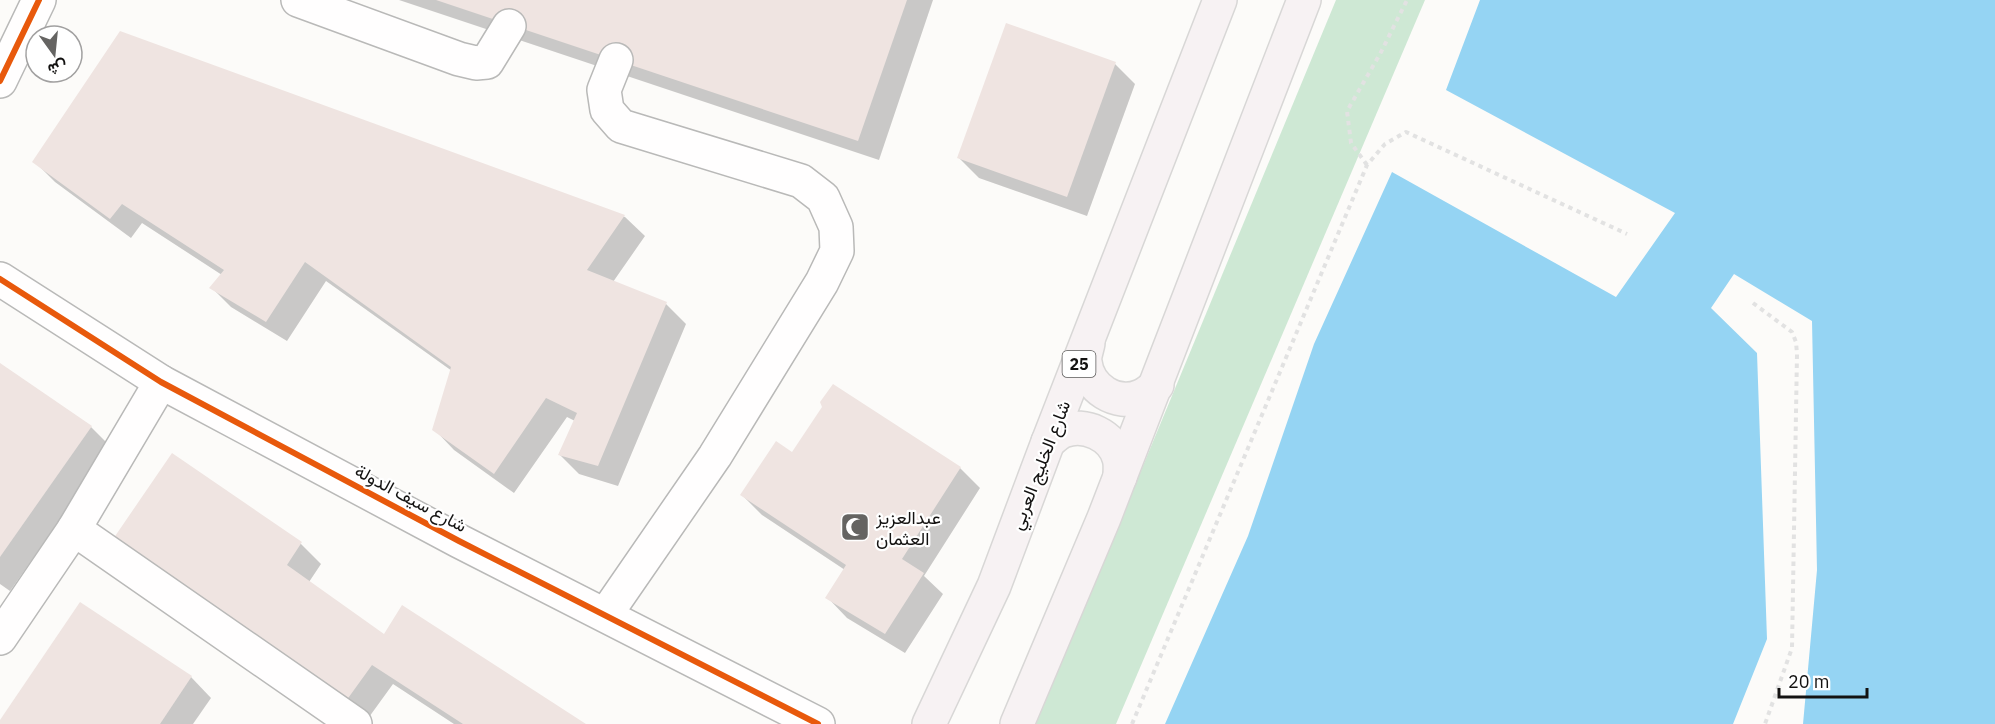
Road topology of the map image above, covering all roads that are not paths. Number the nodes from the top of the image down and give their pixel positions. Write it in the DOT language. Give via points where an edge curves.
graph roads {
  1 [pos="39,0"];
  2 [pos="298,0"];
  3 [pos="1220,0"];
  4 [pos="1304,0"];
  5 [pos="509,26"];
  6 [pos="616,60"];
  7 [pos="0,81"];
  8 [pos="0,279"];
  9 [pos="1088,342"];
  10 [pos="161,382"];
  11 [pos="1156,385"];
  12 [pos="1048,442"];
  13 [pos="1120,477"];
  14 [pos="75,529"];
  15 [pos="606,614"];
  16 [pos="0,638"];
  17 [pos="355,724"];
  18 [pos="818,724"];
  19 [pos="929,724"];
  20 [pos="1017,724"];
  1 -- 7 [label="street"];
  2 -- 5 [label="street" via="476,63 487,62"];
  3 -- 9 [label="main road, شارع الخليج العربي / 25"];
  4 -- 11 [label="main road"];
  6 -- 15 [label="street" via="604,90 607,110 621,126 801,181 823,198 836,227 837,251 715,456"];
  8 -- 10 [label="street, شارع سيف الدولة"];
  9 -- 11 [label="main road" via="1085,360 1090,379 1103,393 1122,400 1141,396"];
  9 -- 12 [label="main road, شارع الخليج العربي / 25"];
  10 -- 14 [label="street"];
  10 -- 15 [label="street, شارع سيف الدولة" via="459,541"];
  11 -- 13 [label="main road"];
  12 -- 13 [label="main road" via="1062,431 1080,428 1098,432 1112,443 1120,459"];
  12 -- 19 [label="main road, شارع الخليج العربي / 25" via="994,586"];
  13 -- 20 [label="main road"];
  14 -- 16 [label="street"];
  14 -- 17 [label="street"];
  15 -- 18 [label="street, شارع سيف الدولة"];
}
